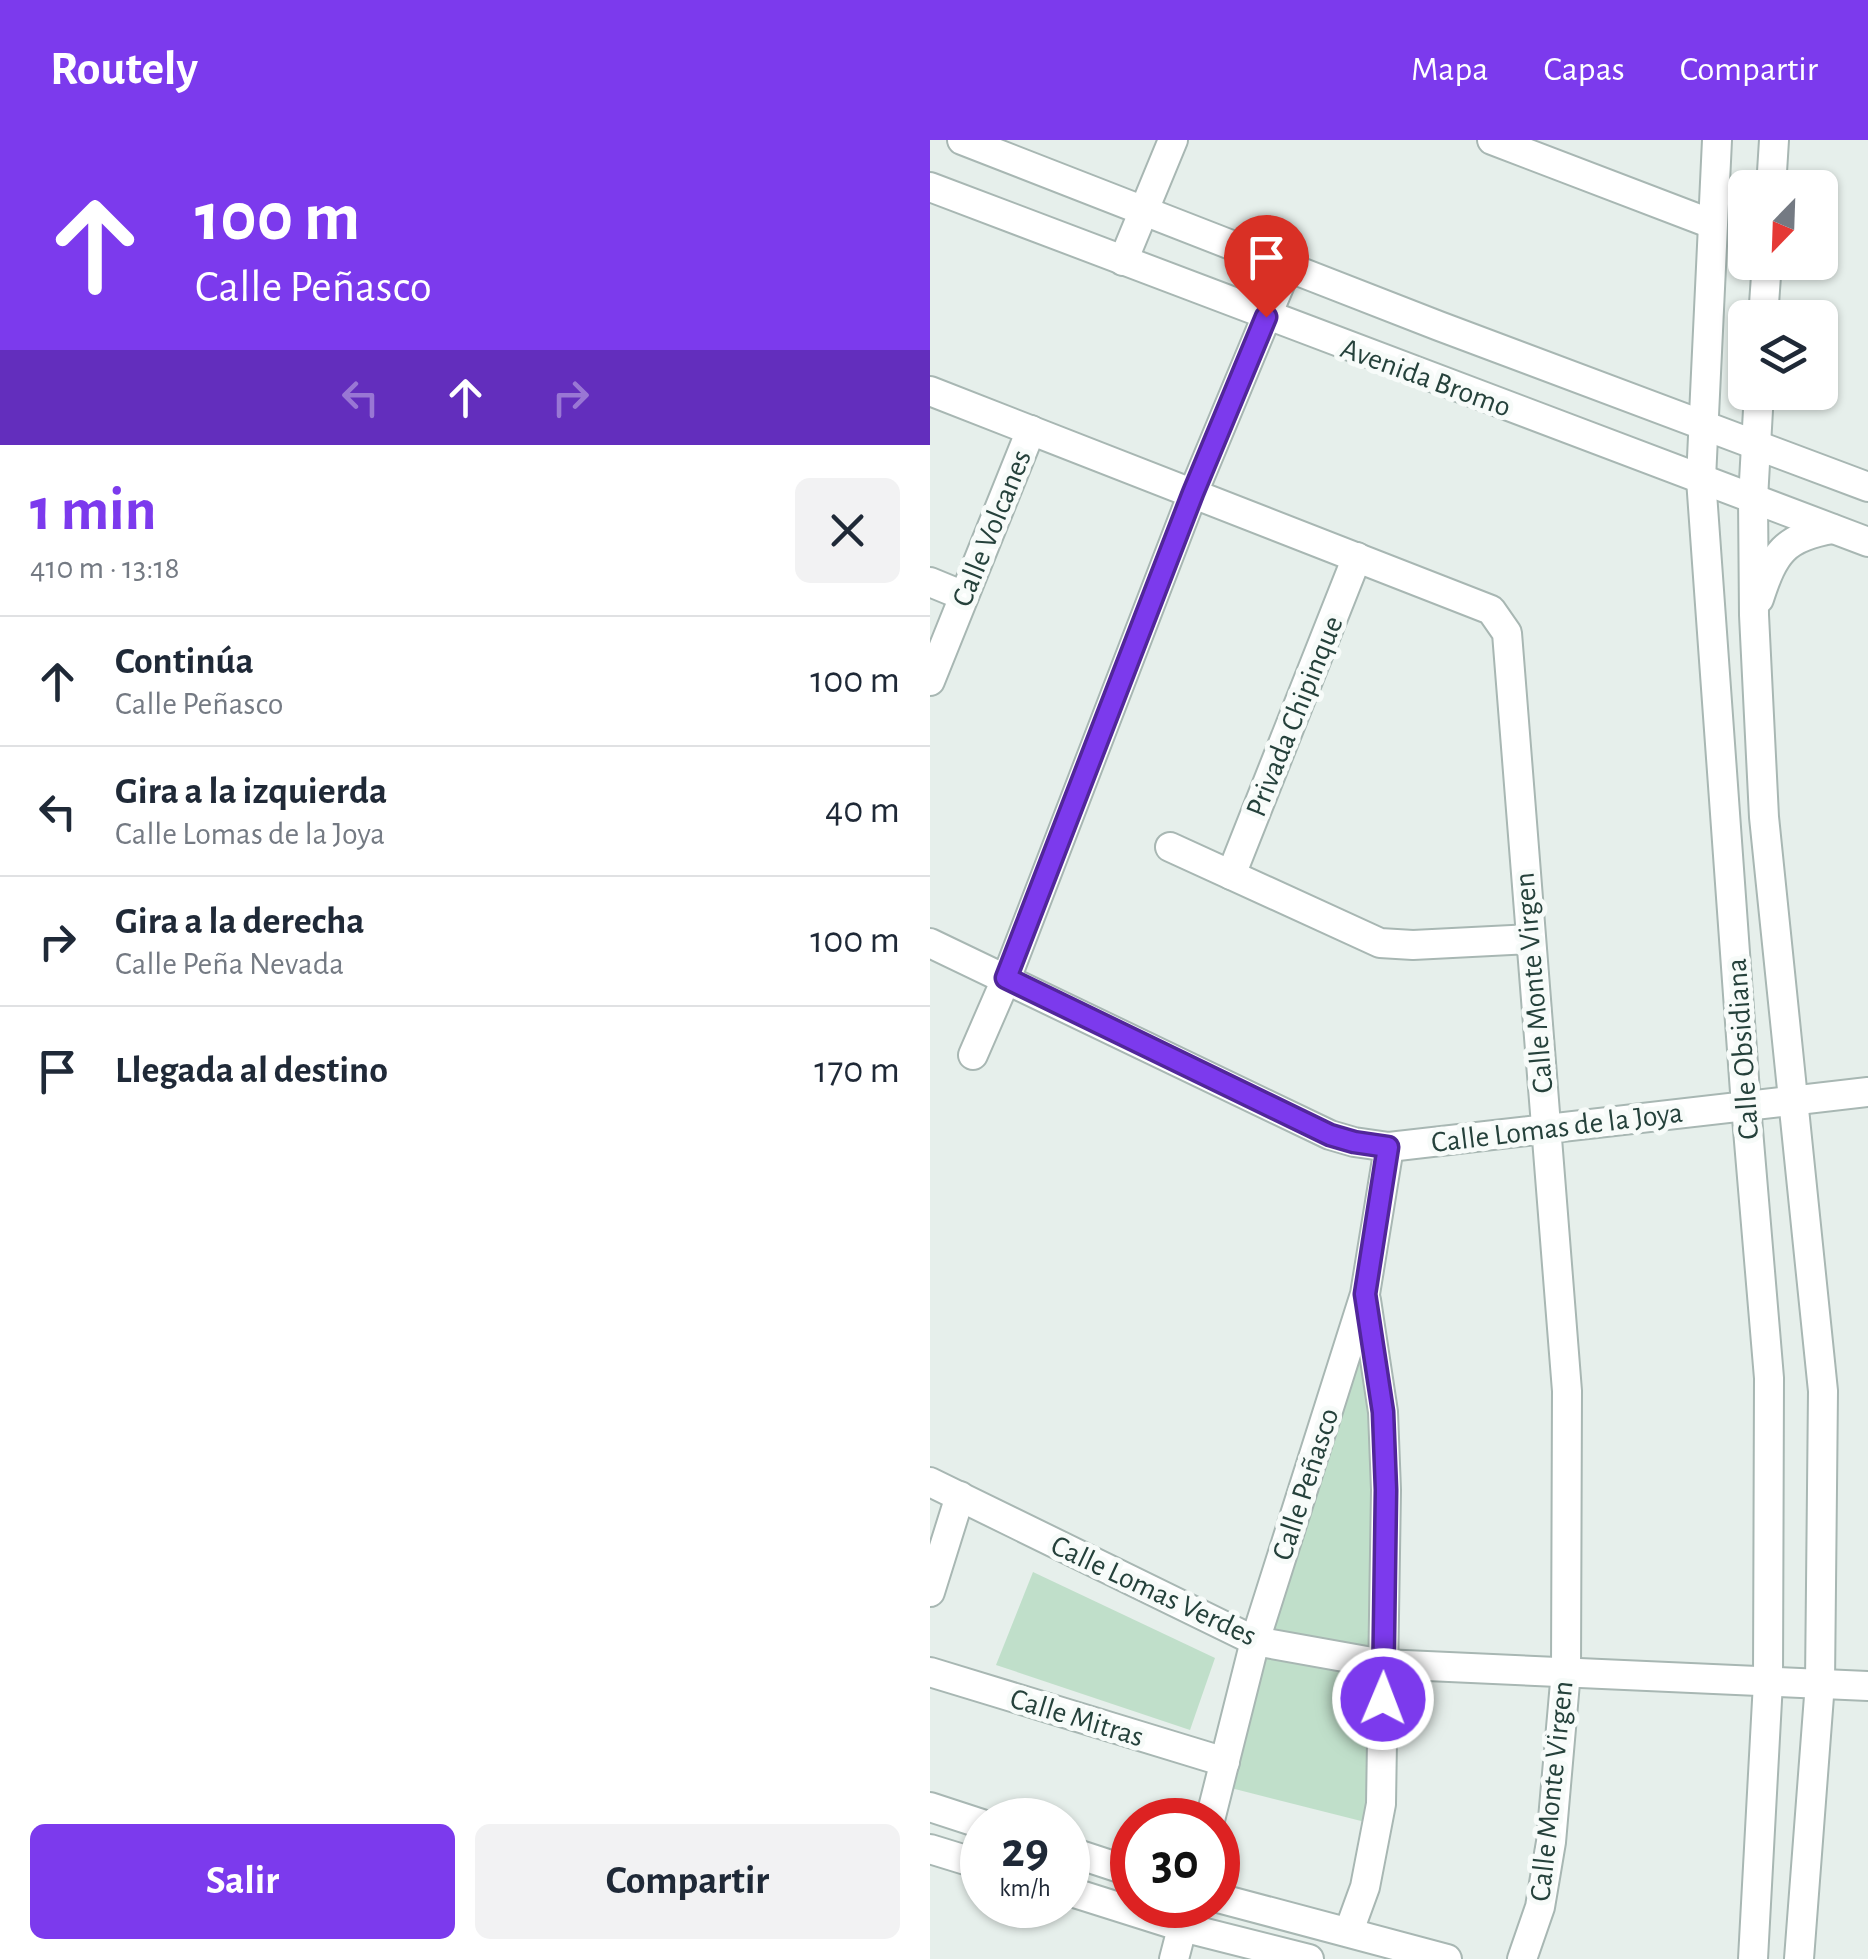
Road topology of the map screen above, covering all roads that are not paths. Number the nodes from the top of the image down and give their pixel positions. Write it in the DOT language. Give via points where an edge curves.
graph roads {
  1 [pos="962,140"];
  2 [pos="1173,140"];
  3 [pos="1492,140"];
  4 [pos="1717,140"];
  5 [pos="1774,140"];
  6 [pos="1772,170"];
  7 [pos="930,187"];
  8 [pos="1143,211"];
  9 [pos="1712,224"];
  10 [pos="1123,260"];
  11 [pos="1288,265"];
  12 [pos="1266,317"];
  13 [pos="930,391"];
  14 [pos="1758,410"];
  15 [pos="1702,424"];
  16 [pos="1030,430"];
  17 [pos="1756,444"];
  18 [pos="1701,479"];
  19 [pos="1868,487"];
  20 [pos="1193,493"];
  21 [pos="1752,498"];
  22 [pos="1833,529"];
  23 [pos="1868,542"];
  24 [pos="1357,557"];
  25 [pos="930,582"];
  26 [pos="964,596"];
  27 [pos="1754,614"];
  28 [pos="930,680"];
  29 [pos="1170,848"];
  30 [pos="1231,875"];
  31 [pos="1529,939"];
  32 [pos="930,943"];
  33 [pos="1006,978"];
  34 [pos="972,1055"];
  35 [pos="1868,1092"];
  36 [pos="1795,1100"];
  37 [pos="1746,1106"];
  38 [pos="1545,1127"];
  39 [pos="1388,1147"];
  40 [pos="1365,1294"];
  41 [pos="930,1482"];
  42 [pos="960,1496"];
  43 [pos="930,1592"];
  44 [pos="1255,1642"];
  45 [pos="1383,1664"];
  46 [pos="1566,1671"];
  47 [pos="930,1672"];
  48 [pos="1768,1682"];
  49 [pos="1820,1683"];
  50 [pos="1868,1686"];
  51 [pos="1225,1762"];
  52 [pos="1216,1798"];
  53 [pos="930,1808"];
  54 [pos="960,1817"];
  55 [pos="930,1849"];
  56 [pos="960,1858"];
  57 [pos="1240,1904"];
  58 [pos="1182,1928"];
  59 [pos="1220,1928"];
  60 [pos="1349,1931"];
  61 [pos="1174,1959"];
  62 [pos="1309,1959"];
  63 [pos="1446,1959"];
  64 [pos="1522,1959"];
  65 [pos="1753,1959"];
  66 [pos="1799,1959"];
  1 -- 8 [label="street, Avenida Bromo"];
  2 -- 8 [label="street"];
  3 -- 9 [label="street"];
  4 -- 9 [label="street, Calle Obsidiana"];
  5 -- 6 [label="street"];
  7 -- 10 [label="street, Avenida Bromo"];
  8 -- 10 [label="street"];
  8 -- 11 [label="street, Avenida Bromo"];
  9 -- 15 [label="street, Calle Obsidiana"];
  10 -- 12 [label="street, Avenida Bromo"];
  11 -- 12 [label="street"];
  11 -- 15 [label="street, Avenida Bromo"];
  12 -- 18 [label="street, Avenida Bromo"];
  12 -- 20 [label="street"];
  13 -- 16 [label="street, Calle Monte Virgen"];
  14 -- 17 [label="street, Calle Obsidiana"];
  15 -- 17 [label="street, Avenida Bromo"];
  15 -- 18 [label="street, Calle Obsidiana"];
  16 -- 20 [label="street, Calle Monte Virgen"];
  16 -- 26 [label="street, Calle Volcanes"];
  17 -- 19 [label="street, Avenida Bromo"];
  17 -- 21 [label="street, Calle Obsidiana"];
  18 -- 21 [label="street, Avenida Bromo"];
  18 -- 37 [label="street, Calle Obsidiana"];
  20 -- 24 [label="street, Calle Monte Virgen"];
  20 -- 33 [label="street"];
  21 -- 22 [label="street, Avenida Bromo"];
  21 -- 27 [label="street, Calle Obsidiana"];
  22 -- 23 [label="street, Avenida Bromo"];
  22 -- 27 [label="street" via="1805,534 1778,553"];
  24 -- 30 [label="street, Privada Chipinque"];
  24 -- 31 [label="street, Calle Monte Virgen" via="1491,610 1507,632"];
  25 -- 26 [label="street"];
  26 -- 28 [label="street, Calle Volcanes"];
  27 -- 36 [label="street, Calle Obsidiana" via="1764,817"];
  29 -- 30 [label="street"];
  30 -- 31 [label="street" via="1380,942"];
  31 -- 38 [label="street, Calle Monte Virgen"];
  32 -- 33 [label="street, Calle Lomas de la Joya"];
  33 -- 34 [label="street"];
  33 -- 39 [label="street, Calle Lomas de la Joya" via="1330,1135"];
  35 -- 36 [label="street, Calle Lomas de la Joya"];
  36 -- 37 [label="street, Calle Lomas de la Joya"];
  36 -- 49 [label="street, Calle Obsidiana" via="1823,1391"];
  37 -- 38 [label="street, Calle Lomas de la Joya"];
  37 -- 48 [label="street, Calle Obsidiana" via="1769,1378"];
  38 -- 39 [label="street, Calle Lomas de la Joya"];
  38 -- 46 [label="street, Calle Monte Virgen" via="1567,1392"];
  39 -- 40 [label="street, Calle Peñasco"];
  40 -- 44 [label="street, Calle Peñasco"];
  40 -- 45 [label="street" via="1383,1412"];
  41 -- 42 [label="street, Calle Lomas Verdes"];
  42 -- 43 [label="street"];
  42 -- 44 [label="street, Calle Lomas Verdes"];
  44 -- 45 [label="street, Calle Lomas Verdes"];
  44 -- 51 [label="street, Calle Peñasco"];
  45 -- 46 [label="street, Calle Lomas Verdes"];
  45 -- 60 [label="street" via="1381,1804"];
  46 -- 48 [label="street, Calle Lomas Verdes"];
  46 -- 64 [label="street, Calle Monte Virgen" via="1551,1842"];
  47 -- 51 [label="street, Calle Mitras"];
  48 -- 49 [label="street, Calle Lomas Verdes"];
  48 -- 65 [label="street, Calle Obsidiana"];
  49 -- 50 [label="street, Calle Lomas Verdes"];
  49 -- 66 [label="street, Calle Obsidiana"];
  51 -- 52 [label="street, Calle Peñasco"];
  53 -- 54 [label="street"];
  55 -- 56 [label="street"];
  57 -- 60 [label="street"];
  58 -- 61 [label="street"];
  59 -- 62 [label="street"];
  60 -- 63 [label="street"];
}
